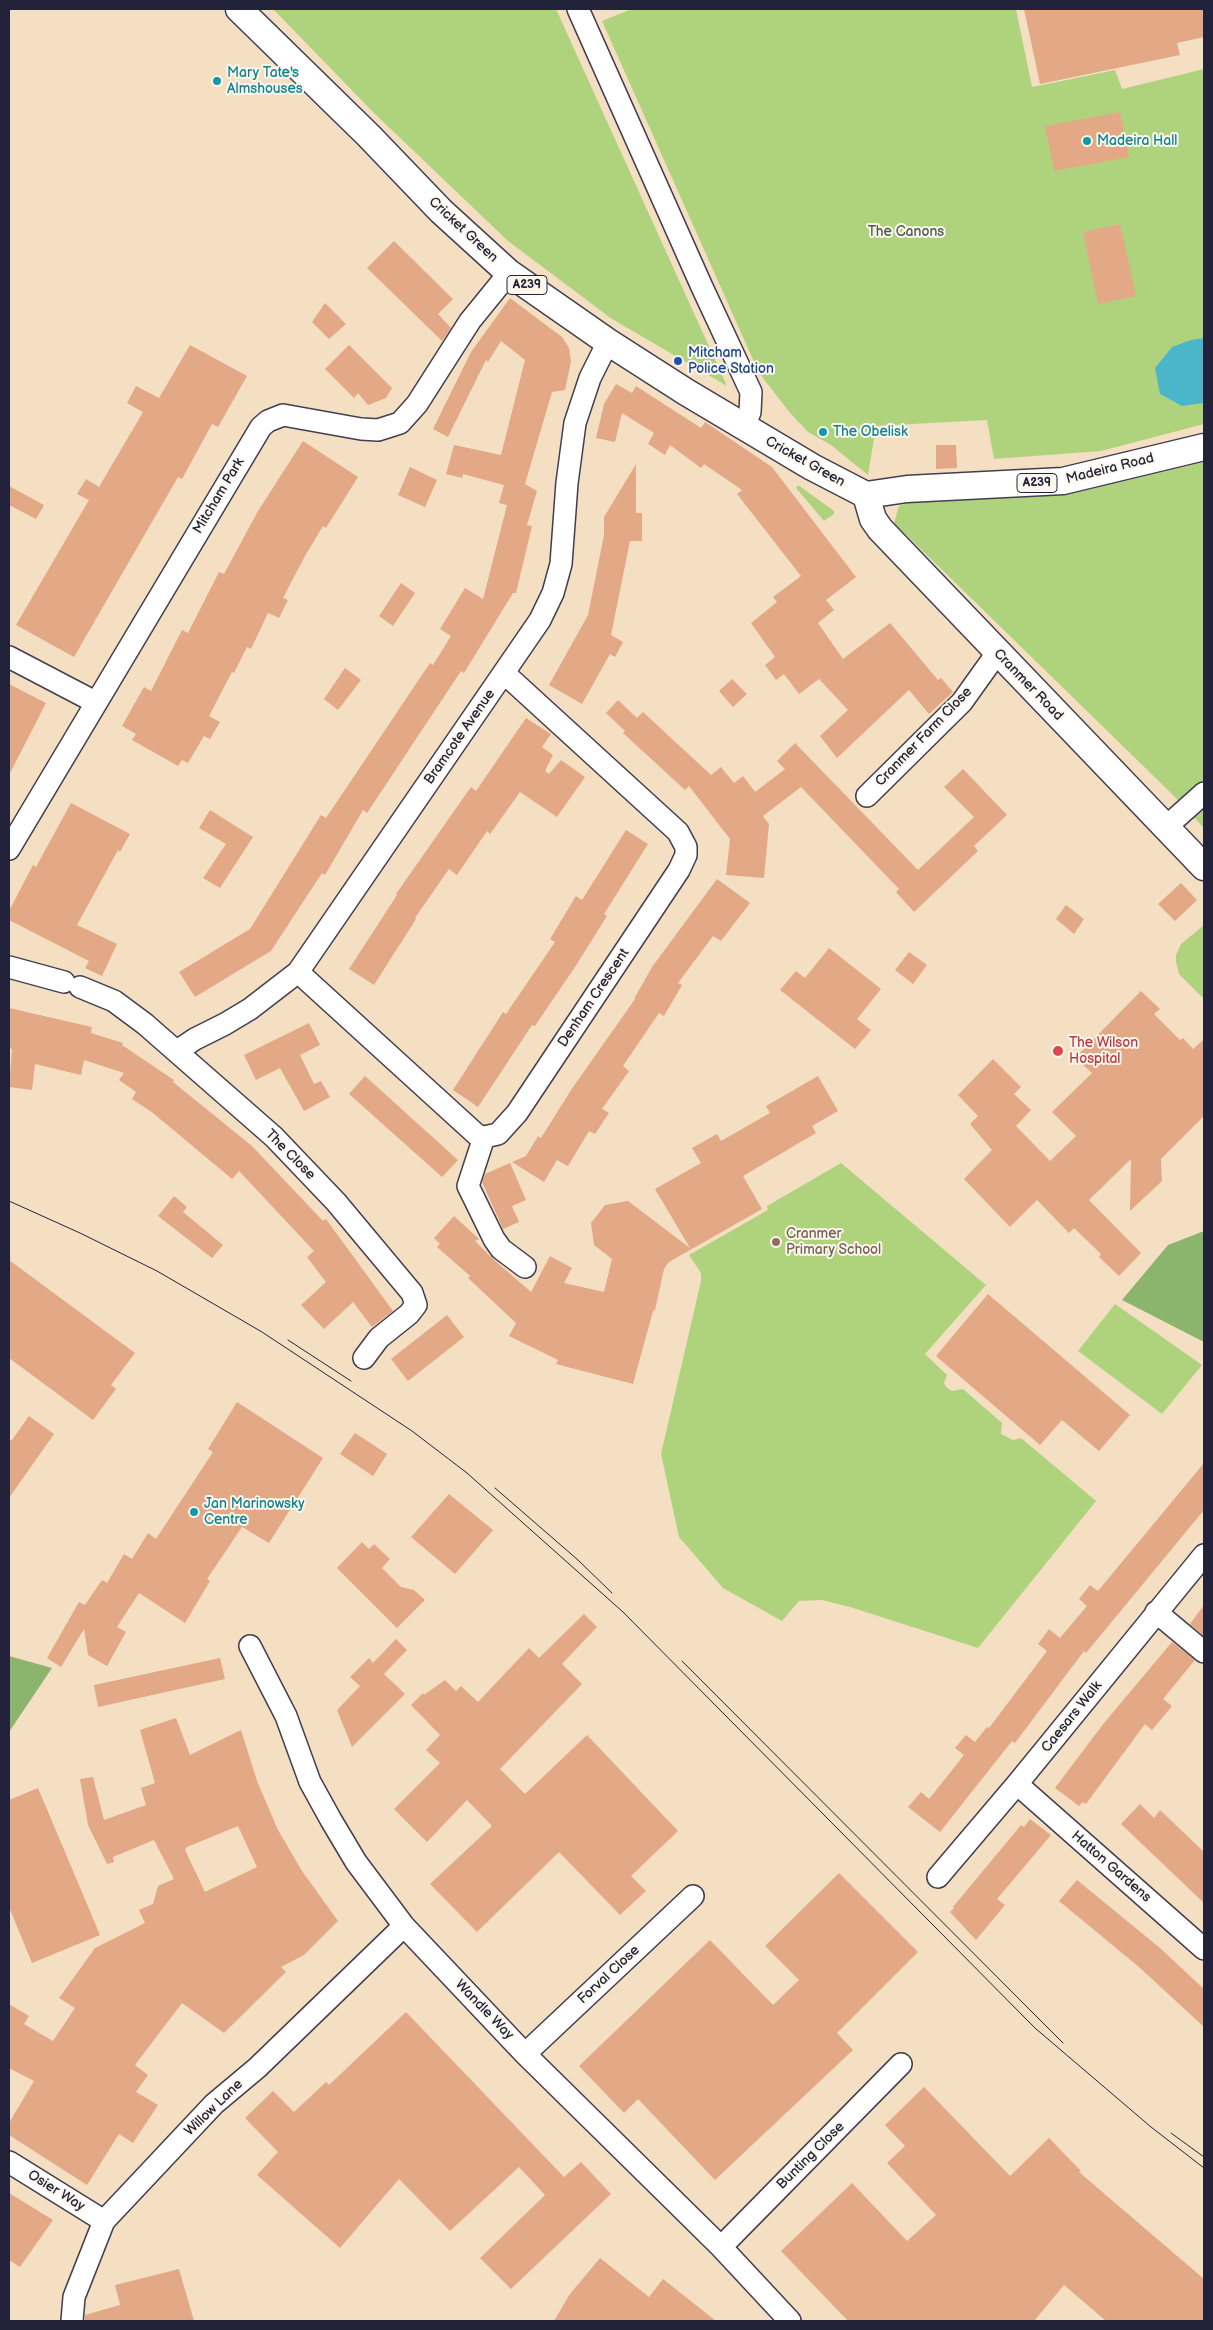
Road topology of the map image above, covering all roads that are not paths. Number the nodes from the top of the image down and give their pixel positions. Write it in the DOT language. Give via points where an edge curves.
graph roads {
  1 [pos="239,9"];
  2 [pos="578,9"];
  3 [pos="509,273"];
  4 [pos="608,342"];
  5 [pos="744,427"];
  6 [pos="1204,446"];
  7 [pos="866,495"];
  8 [pos="998,653"];
  9 [pos="9,657"];
  10 [pos="504,673"];
  11 [pos="95,702"];
  12 [pos="1204,793"];
  13 [pos="867,796"];
  14 [pos="1166,827"];
  15 [pos="9,849"];
  16 [pos="1204,867"];
  17 [pos="9,967"];
  18 [pos="298,972"];
  19 [pos="177,1051"];
  20 [pos="484,1137"];
  21 [pos="525,1267"];
  22 [pos="364,1358"];
  23 [pos="1204,1554"];
  24 [pos="1156,1612"];
  25 [pos="250,1646"];
  26 [pos="1204,1652"];
  27 [pos="1017,1784"];
  28 [pos="938,1877"];
  29 [pos="693,1896"];
  30 [pos="404,1926"];
  31 [pos="1204,1949"];
  32 [pos="525,2054"];
  33 [pos="902,2064"];
  34 [pos="9,2162"];
  35 [pos="104,2221"];
  36 [pos="721,2247"];
  37 [pos="72,2321"];
  38 [pos="790,2321"];
  1 -- 3 [label="main road, Cricket Green / A239" via="441,211"];
  2 -- 5 [label="street" via="751,392 750,412"];
  3 -- 4 [label="main road, Cricket Green / A239"];
  3 -- 11 [label="street, Mitcham Park" via="470,321 418,404 400,423 378,430 361,429 283,415 261,427"];
  4 -- 5 [label="main road, Cricket Green / A239"];
  4 -- 10 [label="street, Bramcote Avenue" via="590,378 575,424 558,578 540,620"];
  5 -- 7 [label="main road, Cricket Green / A239"];
  6 -- 7 [label="main road, Madeira Road / A239" via="1063,481 907,489"];
  7 -- 8 [label="main road, Cranmer Road" via="873,519 880,529"];
  8 -- 13 [label="street, Cranmer Farm Close" via="962,702"];
  8 -- 14 [label="main road, Cranmer Road"];
  9 -- 11 [label="street"];
  10 -- 18 [label="street, Bramcote Avenue"];
  10 -- 20 [label="street, Denham Crescent" via="678,832 684,840 686,855 517,1113 503,1131"];
  11 -- 15 [label="street, Mitcham Park"];
  12 -- 14 [label="street"];
  14 -- 16 [label="main road, Cranmer Road"];
  17 -- 19 [label="street, The Close" via="114,1001"];
  18 -- 19 [label="street, Bramcote Avenue" via="250,1008"];
  18 -- 20 [label="street" via="470,1130"];
  19 -- 22 [label="street, The Close" via="274,1137 336,1202 412,1293 416,1305 379,1338"];
  20 -- 21 [label="street" via="468,1186 501,1249"];
  23 -- 24 [label="street, Caesars Walk"];
  24 -- 26 [label="street"];
  24 -- 27 [label="street, Caesars Walk"];
  25 -- 30 [label="street, Wandle Way" via="286,1716 310,1782 334,1826 356,1862"];
  27 -- 28 [label="street, Caesars Walk"];
  27 -- 31 [label="street, Hatton Gardens"];
  29 -- 32 [label="street, Forval Close"];
  30 -- 32 [label="street, Wandle Way"];
  30 -- 35 [label="street, Willow Lane" via="257,2068 214,2104"];
  32 -- 36 [label="street, Wandle Way"];
  33 -- 36 [label="street, Bunting Close"];
  34 -- 35 [label="street, Osier Way"];
  35 -- 37 [label="street, Willow Lane" via="74,2297"];
  36 -- 38 [label="street, Wandle Way"];
}
